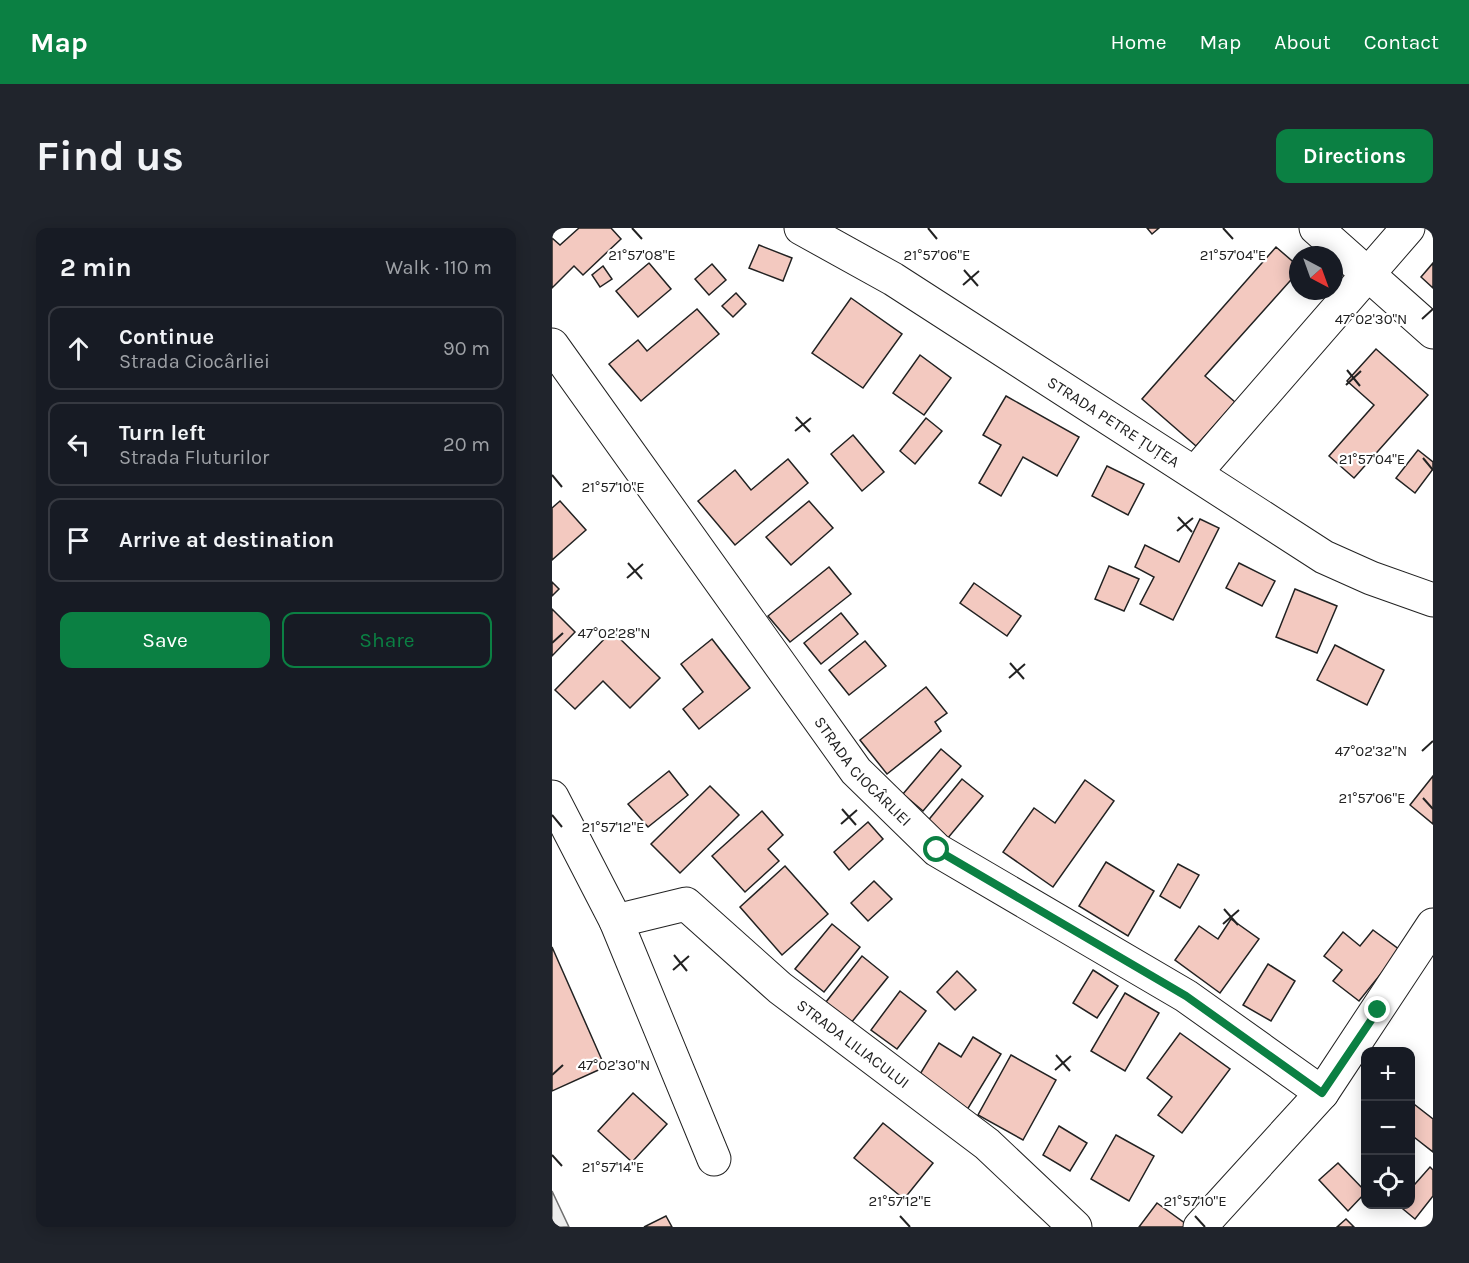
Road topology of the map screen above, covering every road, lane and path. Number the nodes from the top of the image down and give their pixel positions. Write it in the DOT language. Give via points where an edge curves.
graph roads {
  1 [pos="801,228"];
  2 [pos="1317,228"];
  3 [pos="1408,228"];
  4 [pos="1369,274"];
  5 [pos="1433,332"];
  6 [pos="552,345"];
  7 [pos="1195,473"];
  8 [pos="1433,600"];
  9 [pos="552,797"];
  10 [pos="616,921"];
  11 [pos="1433,925"];
  12 [pos="1322,1093"];
  13 [pos="714,1159"];
  14 [pos="1075,1227"];
  15 [pos="1200,1227"];
  1 -- 7 [label="street, STRADA PETRE ȚUȚEA" via="893,279"];
  2 -- 4 [label="street"];
  3 -- 4 [label="street"];
  4 -- 5 [label="street"];
  4 -- 7 [label="street"];
  6 -- 12 [label="street, STRADA CIOCÂRLIEI" via="856,771 937,850 1186,996"];
  7 -- 8 [label="street, STRADA PETRE ȚUȚEA" via="1324,557"];
  9 -- 10 [label="street"];
  10 -- 13 [label="street"];
  10 -- 14 [label="street, STRADA LILIACULUI" via="686,904 780,988 987,1144"];
  11 -- 12 [label="street"];
  12 -- 15 [label="street"];
}
